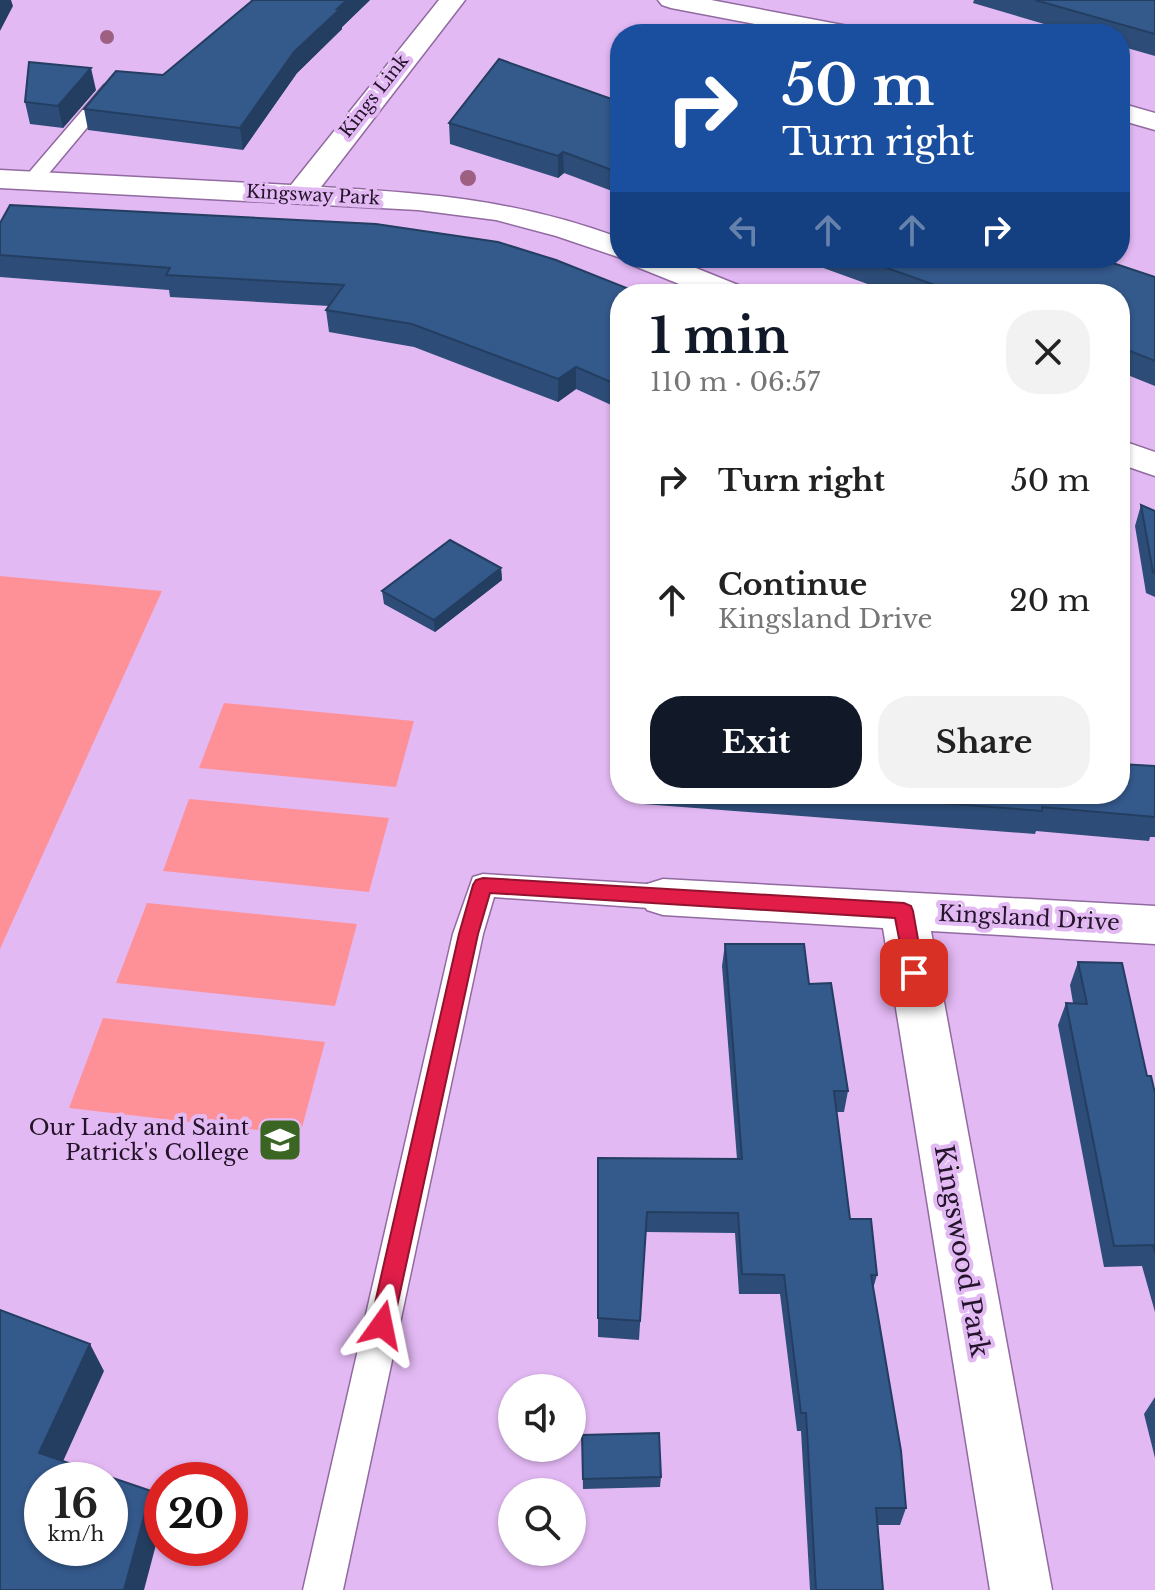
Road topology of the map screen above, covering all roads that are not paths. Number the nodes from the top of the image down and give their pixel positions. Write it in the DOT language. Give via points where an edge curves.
graph roads {
  1 [pos="452,0"];
  2 [pos="671,0"];
  3 [pos="796,24"];
  4 [pos="123,73"];
  5 [pos="1130,114"];
  6 [pos="1155,122"];
  7 [pos="0,179"];
  8 [pos="33,180"];
  9 [pos="300,194"];
  10 [pos="610,245"];
  11 [pos="668,268"];
  12 [pos="707,284"];
  13 [pos="1130,455"];
  14 [pos="1155,465"];
  15 [pos="663,897"];
  16 [pos="904,911"];
  17 [pos="1155,925"];
  18 [pos="323,1590"];
  19 [pos="1021,1590"];
  1 -- 9 [label="street, Kings Link"];
  2 -- 3 [label="street"];
  4 -- 8 [label="lane"];
  5 -- 6 [label="street"];
  7 -- 8 [label="street, Kingsway Park"];
  8 -- 9 [label="street, Kingsway Park"];
  9 -- 10 [label="street, Kingsway Park" via="497,211"];
  11 -- 12 [label="street"];
  13 -- 14 [label="street"];
  15 -- 16 [label="street, Kingsland Drive"];
  15 -- 18 [label="lane" via="483,885"];
  16 -- 17 [label="street, Kingsland Drive"];
  16 -- 19 [label="street, Kingswood Park"];
}
